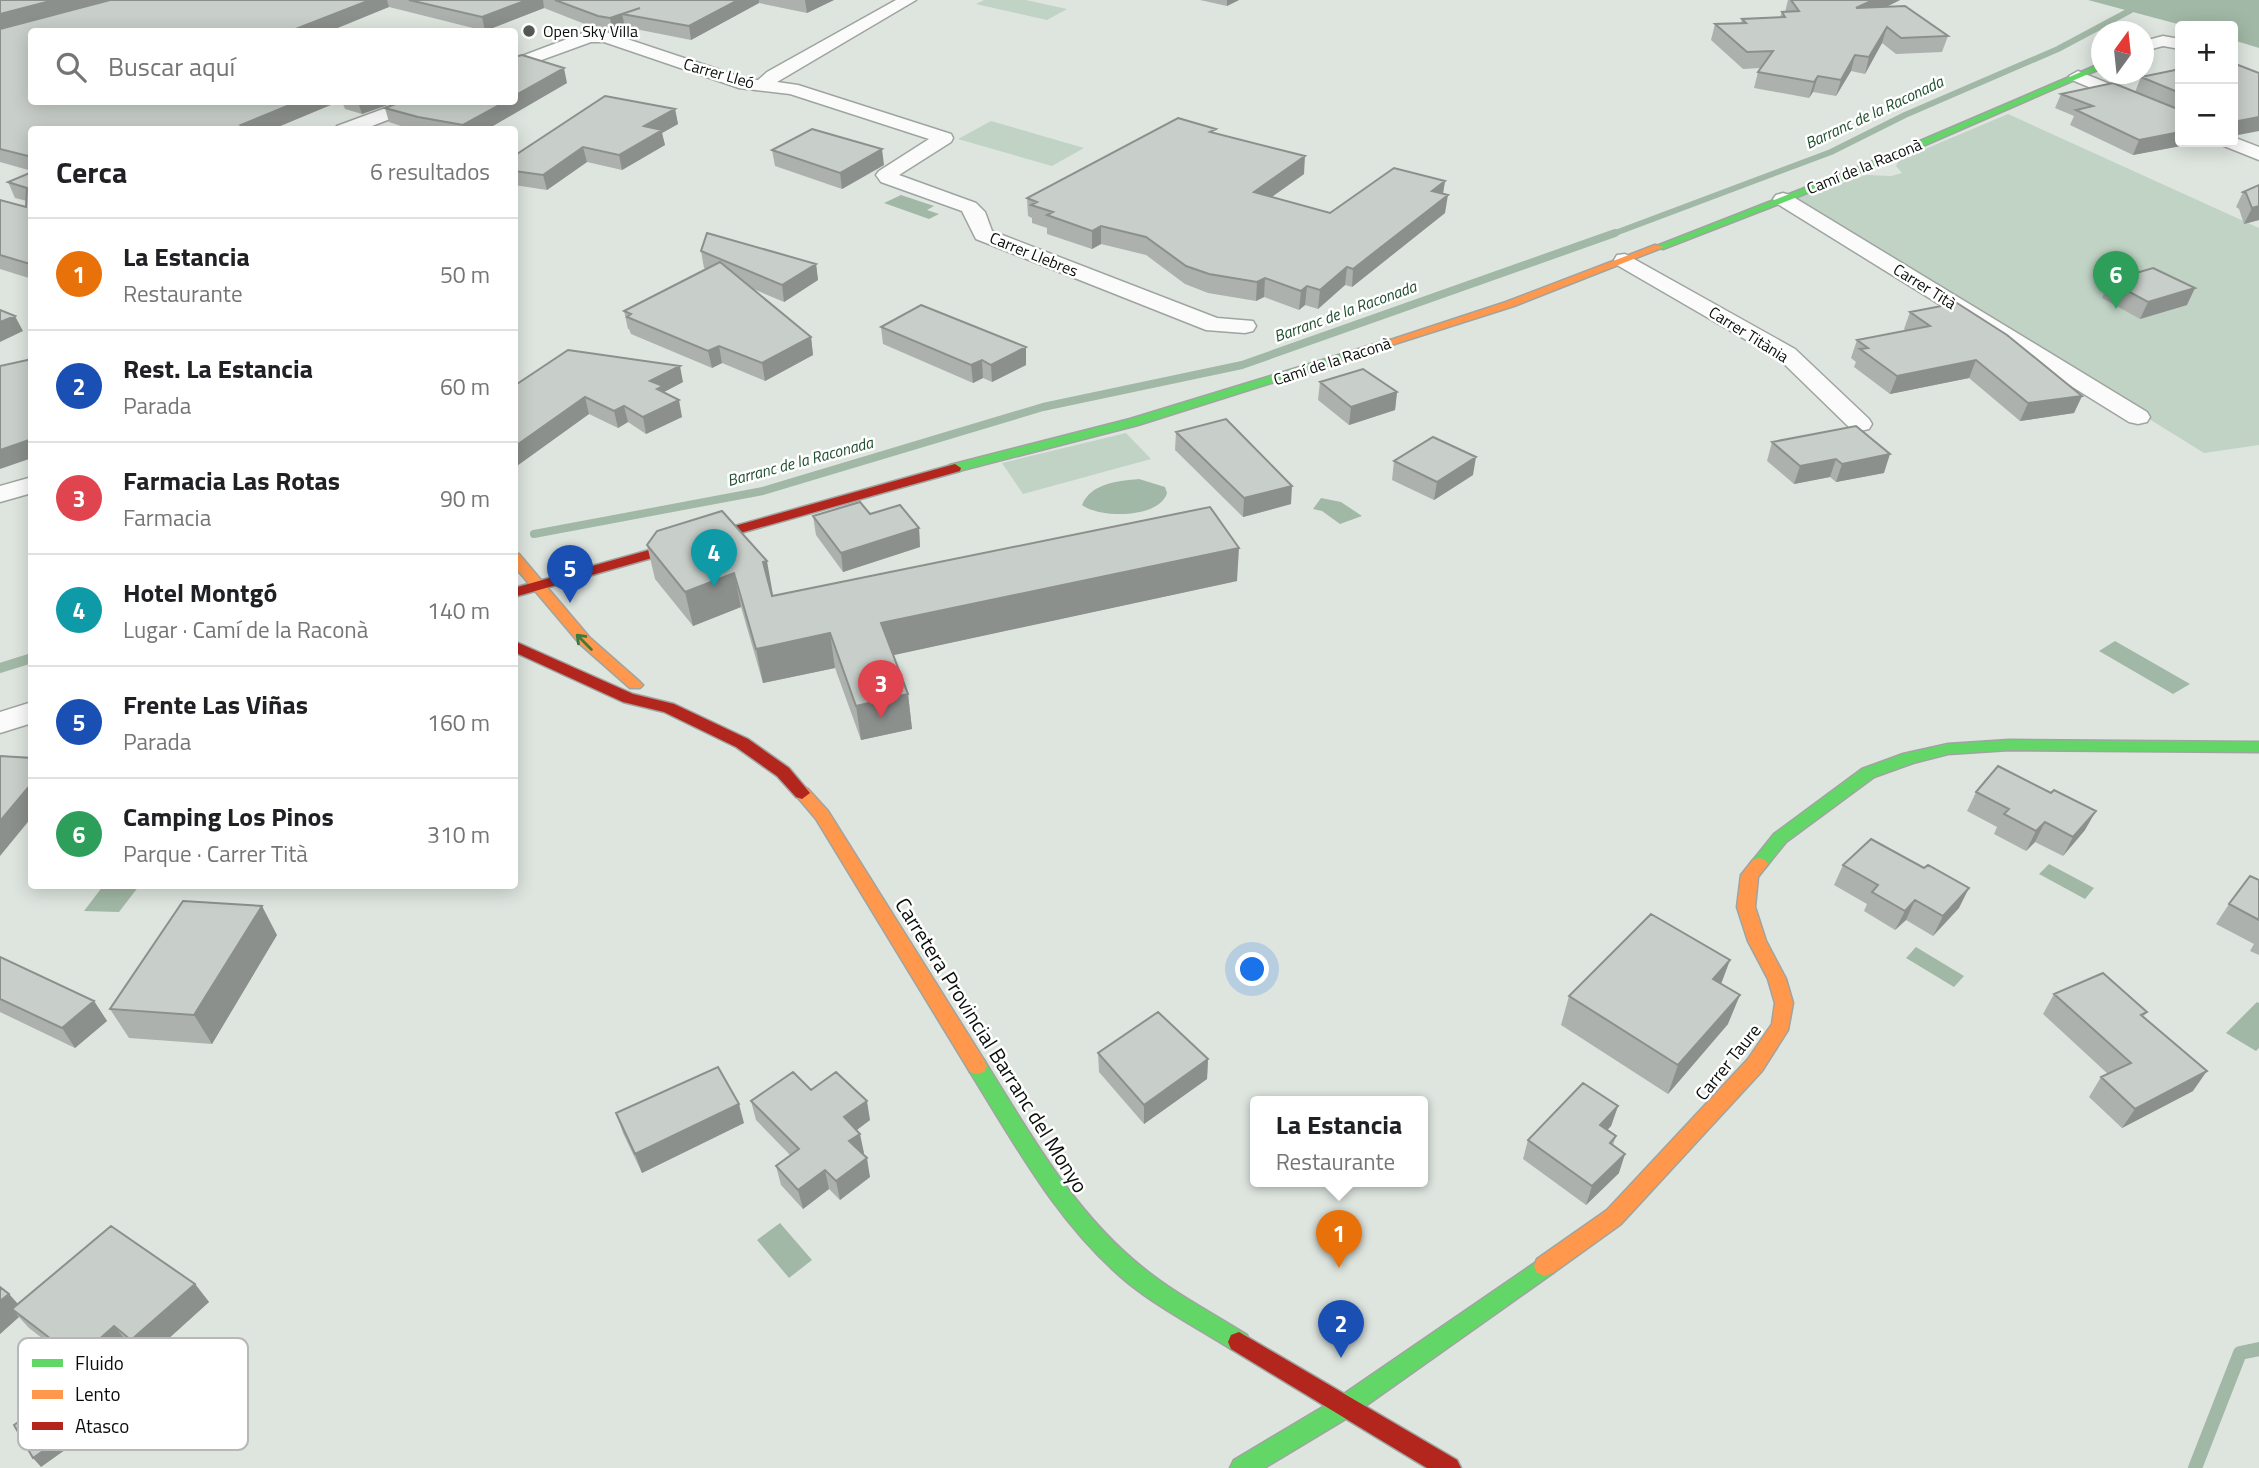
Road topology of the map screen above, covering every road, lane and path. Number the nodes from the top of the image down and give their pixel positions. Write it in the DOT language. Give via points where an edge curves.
graph roads {
  1 [pos="908,0"];
  2 [pos="2175,43"];
  3 [pos="2154,44"];
  4 [pos="518,64"];
  5 [pos="2091,70"];
  6 [pos="2078,76"];
  7 [pos="762,85"];
  8 [pos="409,105"];
  9 [pos="2175,118"];
  10 [pos="354,126"];
  11 [pos="2238,145"];
  12 [pos="2259,154"];
  13 [pos="1783,199"];
  14 [pos="1625,260"];
  15 [pos="1245,326"];
  16 [pos="2138,417"];
  17 [pos="1860,424"];
  18 [pos="28,486"];
  19 [pos="0,494"];
  20 [pos="518,562"];
  21 [pos="539,587"];
  22 [pos="518,592"];
  23 [pos="518,648"];
  24 [pos="669,708"];
  25 [pos="28,713"];
  26 [pos="0,723"];
  27 [pos="2259,747"];
  28 [pos="1346,1406"];
  29 [pos="1242,1468"];
  30 [pos="1450,1468"];
  1 -- 7 [label="street, Carrer Lleó"];
  2 -- 3 [label="street"];
  4 -- 7 [label="street, Carrer Lleó" via="600,37 744,84"];
  5 -- 6 [label="street, Camí de la Raconà"];
  6 -- 9 [label="street"];
  6 -- 13 [label="street, Camí de la Raconà"];
  7 -- 15 [label="street, Carrer Llebres" via="792,89 944,138 886,175 969,207 983,235 1214,326"];
  8 -- 10 [label="street"];
  11 -- 12 [label="street"];
  13 -- 14 [label="street, Camí de la Raconà"];
  13 -- 16 [label="street, Carrer Tità"];
  14 -- 17 [label="street, Carrer Titània" via="1787,354"];
  14 -- 21 [label="street, Camí de la Raconà" via="1510,304 1133,422 915,478"];
  18 -- 19 [label="street"];
  20 -- 21 [label="street"];
  21 -- 22 [label="street, Camí de la Raconà"];
  24 -- 21 [label="street, one-way" via="610,667 569,627"];
  23 -- 24 [label="street, Carretera Provincial Barranc del Monyo" via="628,698"];
  24 -- 28 [label="street, Carretera Provincial Barranc del Monyo" via="761,755 822,815 1056,1193 1097,1239 1154,1288"];
  25 -- 26 [label="street"];
  27 -- 28 [label="street, Carrer Taure" via="2009,745 1948,749 1868,773 1780,838 1750,876 1746,894 1749,920 1784,1003 1781,1025 1755,1065 1614,1217"];
  28 -- 29 [label="street, Carrer Taure"];
  28 -- 30 [label="street, Carretera Provincial Barranc del Monyo"];
}
